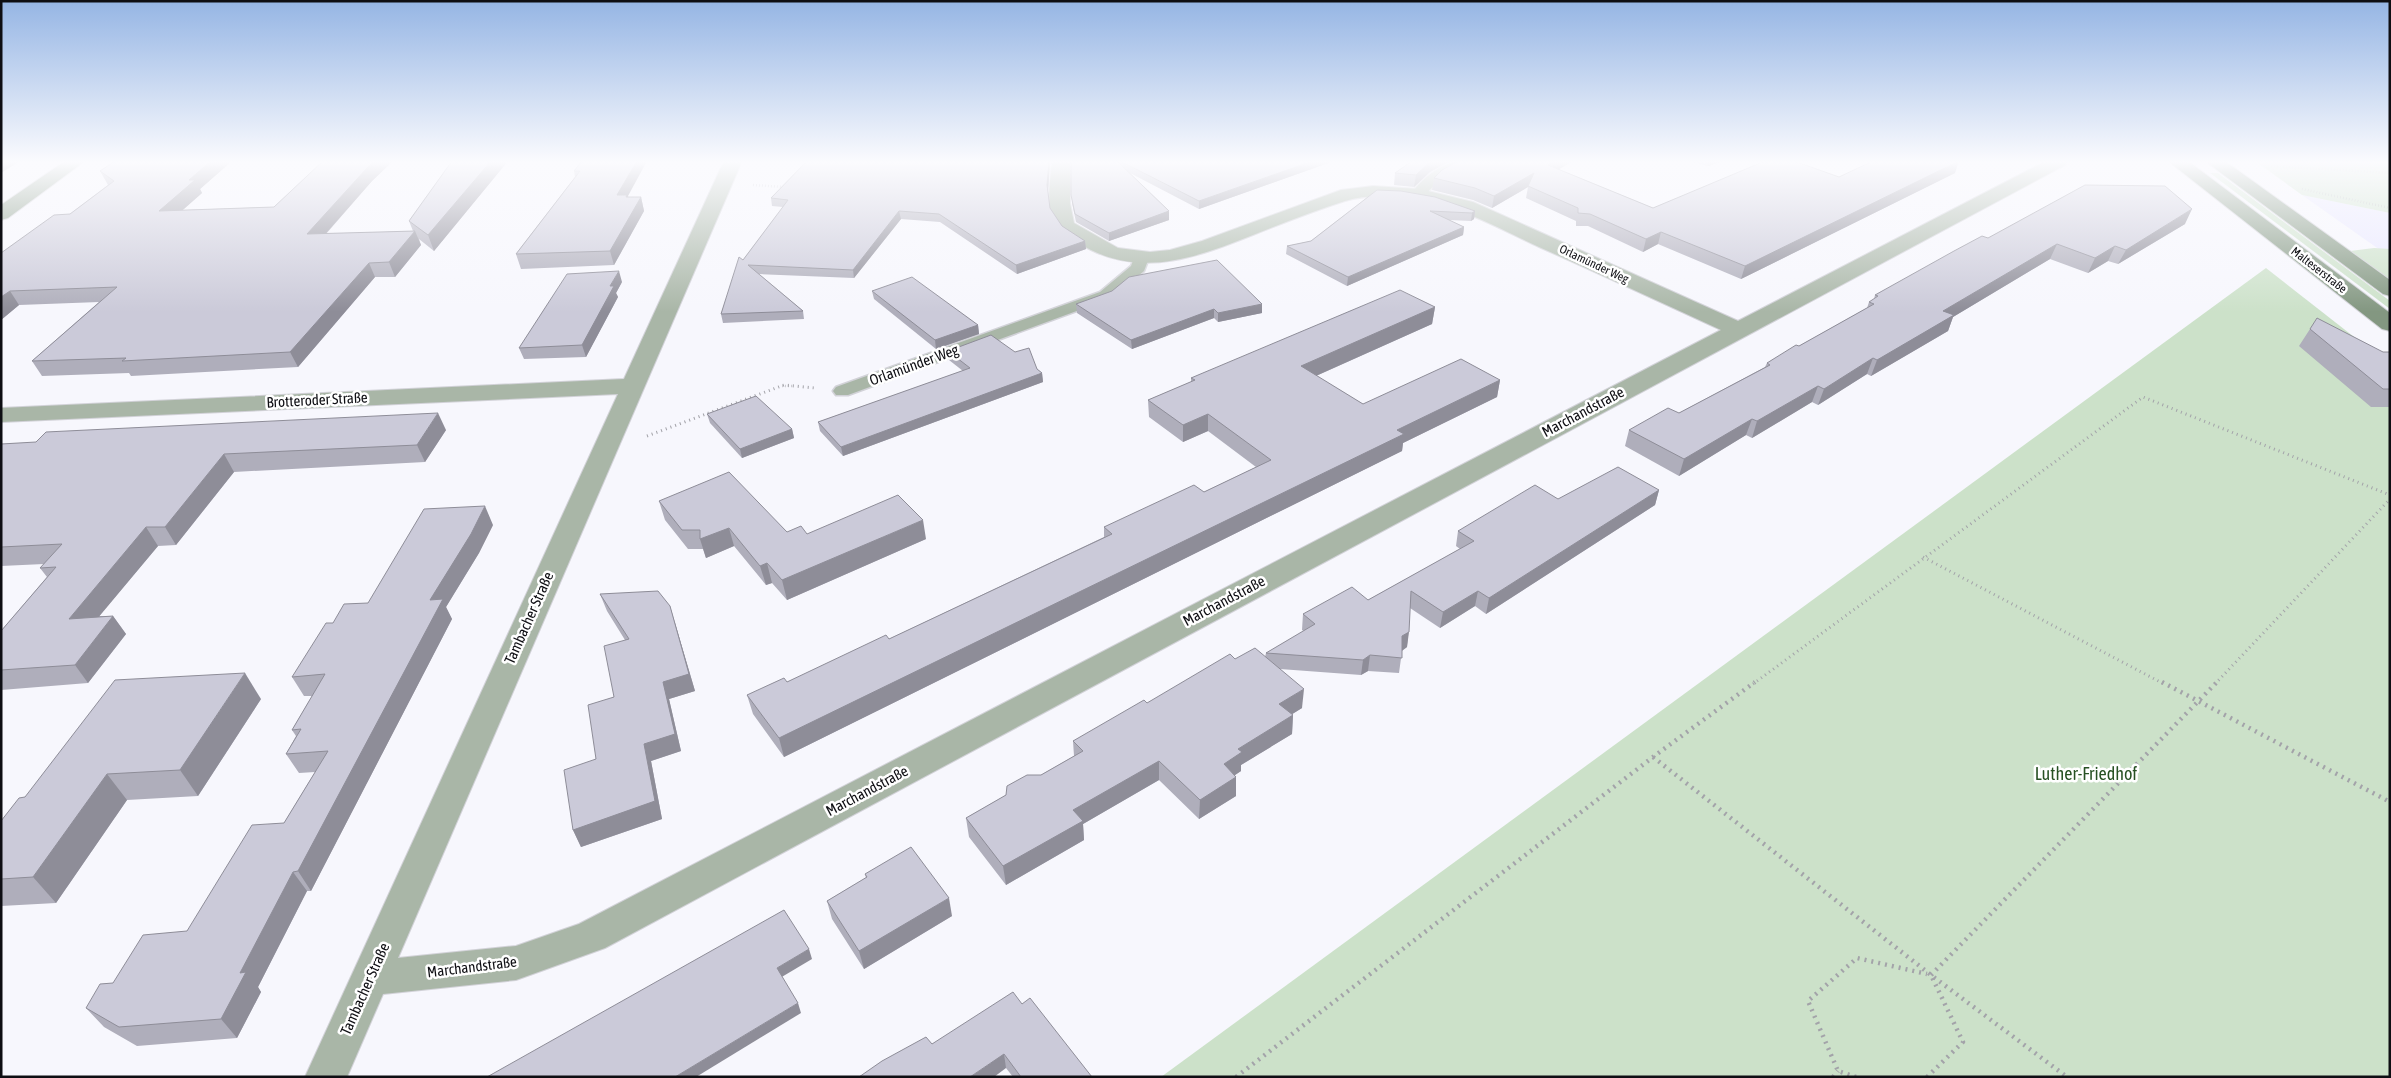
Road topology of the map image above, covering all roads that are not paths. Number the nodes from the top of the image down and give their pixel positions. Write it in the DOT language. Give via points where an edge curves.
graph roads {
  1 [pos="710,211"];
  2 [pos="1063,211"];
  3 [pos="1302,211"];
  4 [pos="1478,211"];
  5 [pos="1964,211"];
  6 [pos="2243,211"];
  7 [pos="2283,211"];
  8 [pos="1141,258"];
  9 [pos="2390,290"];
  10 [pos="2390,324"];
  11 [pos="1739,330"];
  12 [pos="632,386"];
  13 [pos="842,391"];
  14 [pos="1,415"];
  15 [pos="370,978"];
  16 [pos="326,1077"];
  1 -- 12 [label="street, Tambacher Straße"];
  2 -- 8 [label="street, Orlamünder Weg" via="1065,224 1074,232 1105,250"];
  3 -- 8 [label="street, Orlamünder Weg" via="1185,254"];
  4 -- 11 [label="street, Orlamünder Weg"];
  5 -- 11 [label="street, Marchandstraße"];
  6 -- 10 [label="main road, Malteserstraße"];
  7 -- 9 [label="main road, Malteserstraße"];
  8 -- 13 [label="lane, Orlamünder Weg" via="1138,268 1106,294"];
  11 -- 15 [label="street, Marchandstraße" via="592,936 516,963"];
  12 -- 14 [label="street, Brotteroder Straße"];
  12 -- 15 [label="street, Tambacher Straße"];
  15 -- 16 [label="street, Tambacher Straße"];
}
